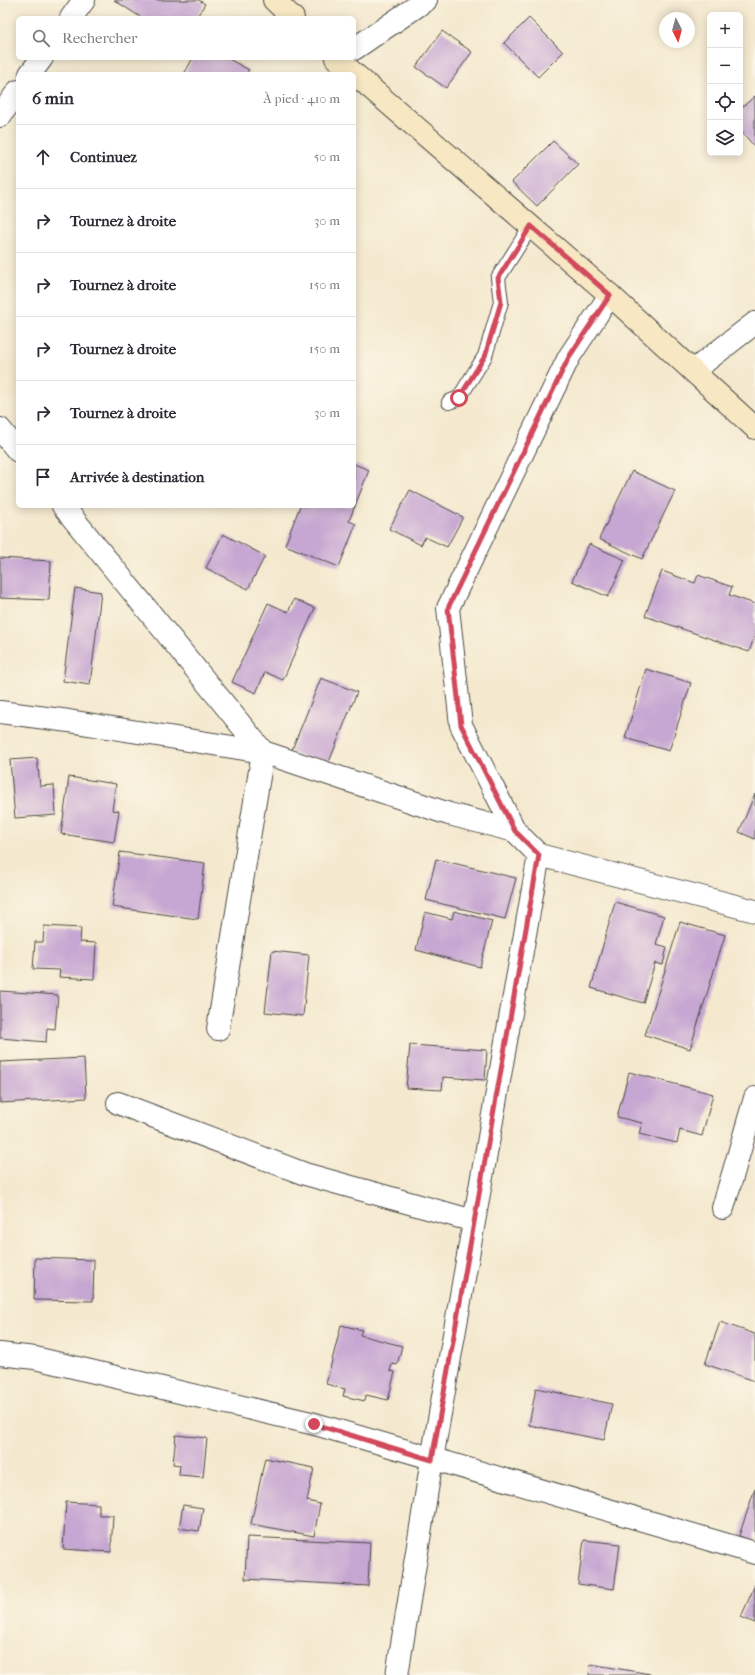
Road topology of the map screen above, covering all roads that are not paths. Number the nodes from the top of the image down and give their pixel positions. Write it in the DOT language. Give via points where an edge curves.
graph roads {
  1 [pos="84,0"];
  2 [pos="274,0"];
  3 [pos="426,0"];
  4 [pos="72,16"];
  5 [pos="291,16"];
  6 [pos="356,47"];
  7 [pos="40,60"];
  8 [pos="346,60"];
  9 [pos="32,72"];
  10 [pos="16,94"];
  11 [pos="0,116"];
  12 [pos="531,226"];
  13 [pos="610,295"];
  14 [pos="755,323"];
  15 [pos="693,371"];
  16 [pos="449,402"];
  17 [pos="755,428"];
  18 [pos="0,429"];
  19 [pos="16,449"];
  20 [pos="65,508"];
  21 [pos="0,712"];
  22 [pos="263,752"];
  23 [pos="515,831"];
  24 [pos="539,855"];
  25 [pos="755,911"];
  26 [pos="218,1029"];
  27 [pos="755,1098"];
  28 [pos="118,1103"];
  29 [pos="724,1208"];
  30 [pos="474,1220"];
  31 [pos="0,1354"];
  32 [pos="432,1460"];
  33 [pos="755,1553"];
  34 [pos="397,1675"];
  1 -- 4 [label="street"];
  2 -- 5 [label="main road"];
  3 -- 6 [label="street"];
  7 -- 9 [label="street"];
  8 -- 12 [label="main road"];
  10 -- 11 [label="street"];
  12 -- 13 [label="main road"];
  12 -- 16 [label="lane" via="498,278 501,302 485,356 459,398"];
  13 -- 15 [label="main road"];
  13 -- 23 [label="street" via="569,357 448,608 461,725"];
  14 -- 15 [label="street"];
  15 -- 17 [label="main road"];
  18 -- 19 [label="street"];
  20 -- 22 [label="street"];
  21 -- 22 [label="street"];
  22 -- 23 [label="street" via="450,814"];
  22 -- 26 [label="street"];
  23 -- 24 [label="street"];
  24 -- 25 [label="street"];
  24 -- 30 [label="street"];
  27 -- 29 [label="street"];
  28 -- 30 [label="street" via="305,1174"];
  30 -- 32 [label="street"];
  31 -- 32 [label="street" via="34,1358 314,1424"];
  32 -- 33 [label="street"];
  32 -- 34 [label="street"];
}
